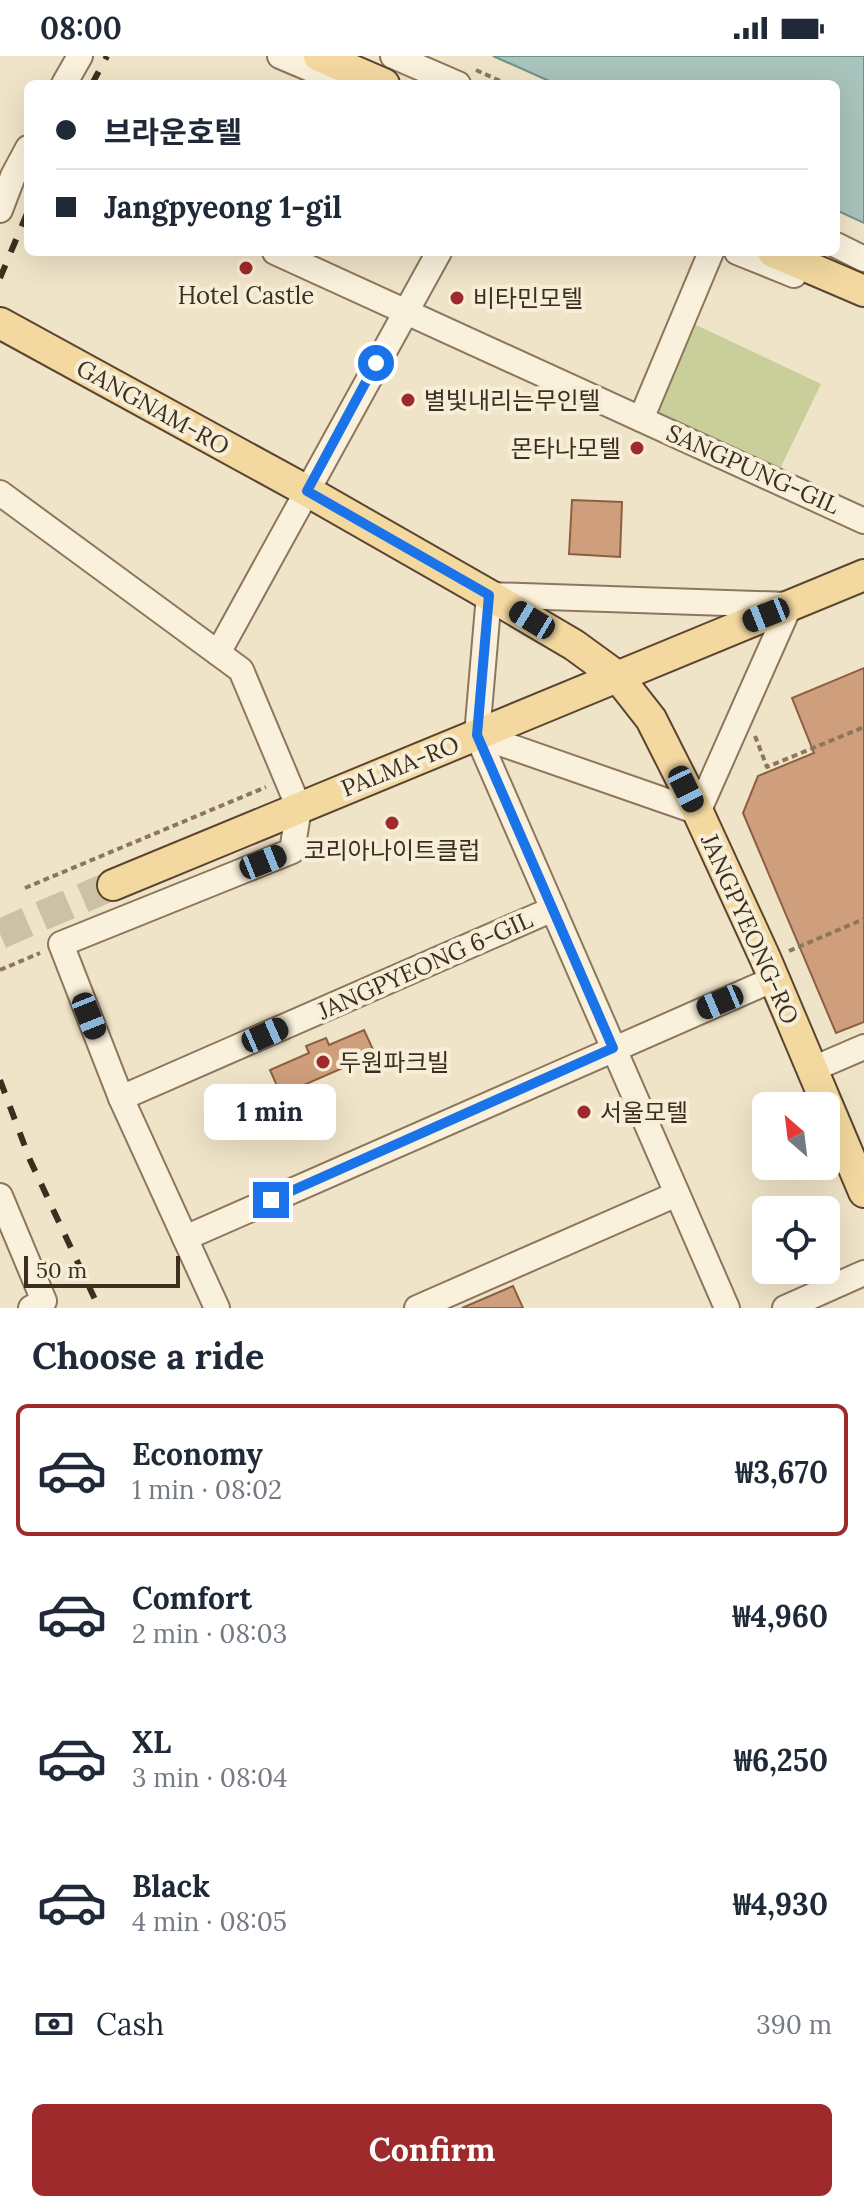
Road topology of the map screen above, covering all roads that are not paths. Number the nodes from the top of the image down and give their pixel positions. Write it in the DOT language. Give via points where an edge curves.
graph roads {
  1 [pos="80,56"];
  2 [pos="280,56"];
  3 [pos="319,56"];
  4 [pos="345,56"];
  5 [pos="393,56"];
  6 [pos="66,80"];
  7 [pos="337,80"];
  8 [pos="375,80"];
  9 [pos="401,80"];
  10 [pos="449,80"];
  11 [pos="24,155"];
  12 [pos="0,210"];
  13 [pos="840,247"];
  14 [pos="284,256"];
  15 [pos="437,256"];
  16 [pos="709,256"];
  17 [pos="747,256"];
  18 [pos="782,256"];
  19 [pos="809,256"];
  20 [pos="864,259"];
  21 [pos="864,280"];
  22 [pos="864,291"];
  23 [pos="864,304"];
  24 [pos="404,311"];
  25 [pos="0,323"];
  26 [pos="641,419"];
  27 [pos="307,491"];
  28 [pos="0,493"];
  29 [pos="864,521"];
  30 [pos="864,575"];
  31 [pos="489,595"];
  32 [pos="790,605"];
  33 [pos="218,653"];
  34 [pos="618,677"];
  35 [pos="477,735"];
  36 [pos="299,808"];
  37 [pos="698,812"];
  38 [pos="113,885"];
  39 [pos="553,909"];
  40 [pos="770,970"];
  41 [pos="864,1047"];
  42 [pos="613,1048"];
  43 [pos="813,1069"];
  44 [pos="121,1098"];
  45 [pos="864,1192"];
  46 [pos="677,1194"];
  47 [pos="0,1196"];
  48 [pos="185,1238"];
  49 [pos="864,1273"];
  50 [pos="31,1308"];
  51 [pos="217,1308"];
  52 [pos="417,1308"];
  53 [pos="727,1308"];
  54 [pos="785,1308"];
  1 -- 6 [label="street"];
  2 -- 7 [label="street"];
  3 -- 8 [label="main road"];
  4 -- 9 [label="main road"];
  5 -- 10 [label="street"];
  11 -- 12 [label="street"];
  13 -- 20 [label="street"];
  14 -- 24 [label="street, SANGPUNG-GIL"];
  15 -- 24 [label="street"];
  16 -- 26 [label="street, SANGPUNG-GIL"];
  17 -- 23 [label="street"];
  18 -- 22 [label="main road"];
  19 -- 21 [label="main road"];
  24 -- 26 [label="street, SANGPUNG-GIL"];
  24 -- 27 [label="street"];
  25 -- 27 [label="main road, GANGNAM-RO"];
  26 -- 29 [label="street, SANGPUNG-GIL"];
  27 -- 31 [label="main road, GANGNAM-RO"];
  27 -- 33 [label="street"];
  28 -- 33 [label="street"];
  30 -- 32 [label="main road, PALMA-RO"];
  31 -- 32 [label="street"];
  31 -- 34 [label="main road, GANGNAM-RO"];
  31 -- 35 [label="street"];
  32 -- 34 [label="main road, PALMA-RO"];
  32 -- 37 [label="street"];
  33 -- 36 [label="street" via="241,670"];
  34 -- 35 [label="main road, PALMA-RO"];
  34 -- 37 [label="main road, JANGPYEONG-RO" via="651,719"];
  35 -- 36 [label="main road, PALMA-RO"];
  35 -- 37 [label="street"];
  35 -- 39 [label="street"];
  36 -- 38 [label="main road, PALMA-RO"];
  36 -- 44 [label="street" via="292,851 61,944"];
  37 -- 40 [label="main road, JANGPYEONG-RO"];
  39 -- 42 [label="street"];
  39 -- 44 [label="street, JANGPYEONG 6-GIL"];
  40 -- 42 [label="street"];
  40 -- 43 [label="main road, JANGPYEONG-RO"];
  41 -- 43 [label="street"];
  42 -- 46 [label="street"];
  42 -- 48 [label="street"];
  43 -- 45 [label="main road, JANGPYEONG-RO"];
  44 -- 48 [label="street"];
  46 -- 52 [label="street"];
  46 -- 53 [label="street"];
  47 -- 50 [label="street" via="44,1301"];
  48 -- 51 [label="street"];
  49 -- 54 [label="street"];
}
